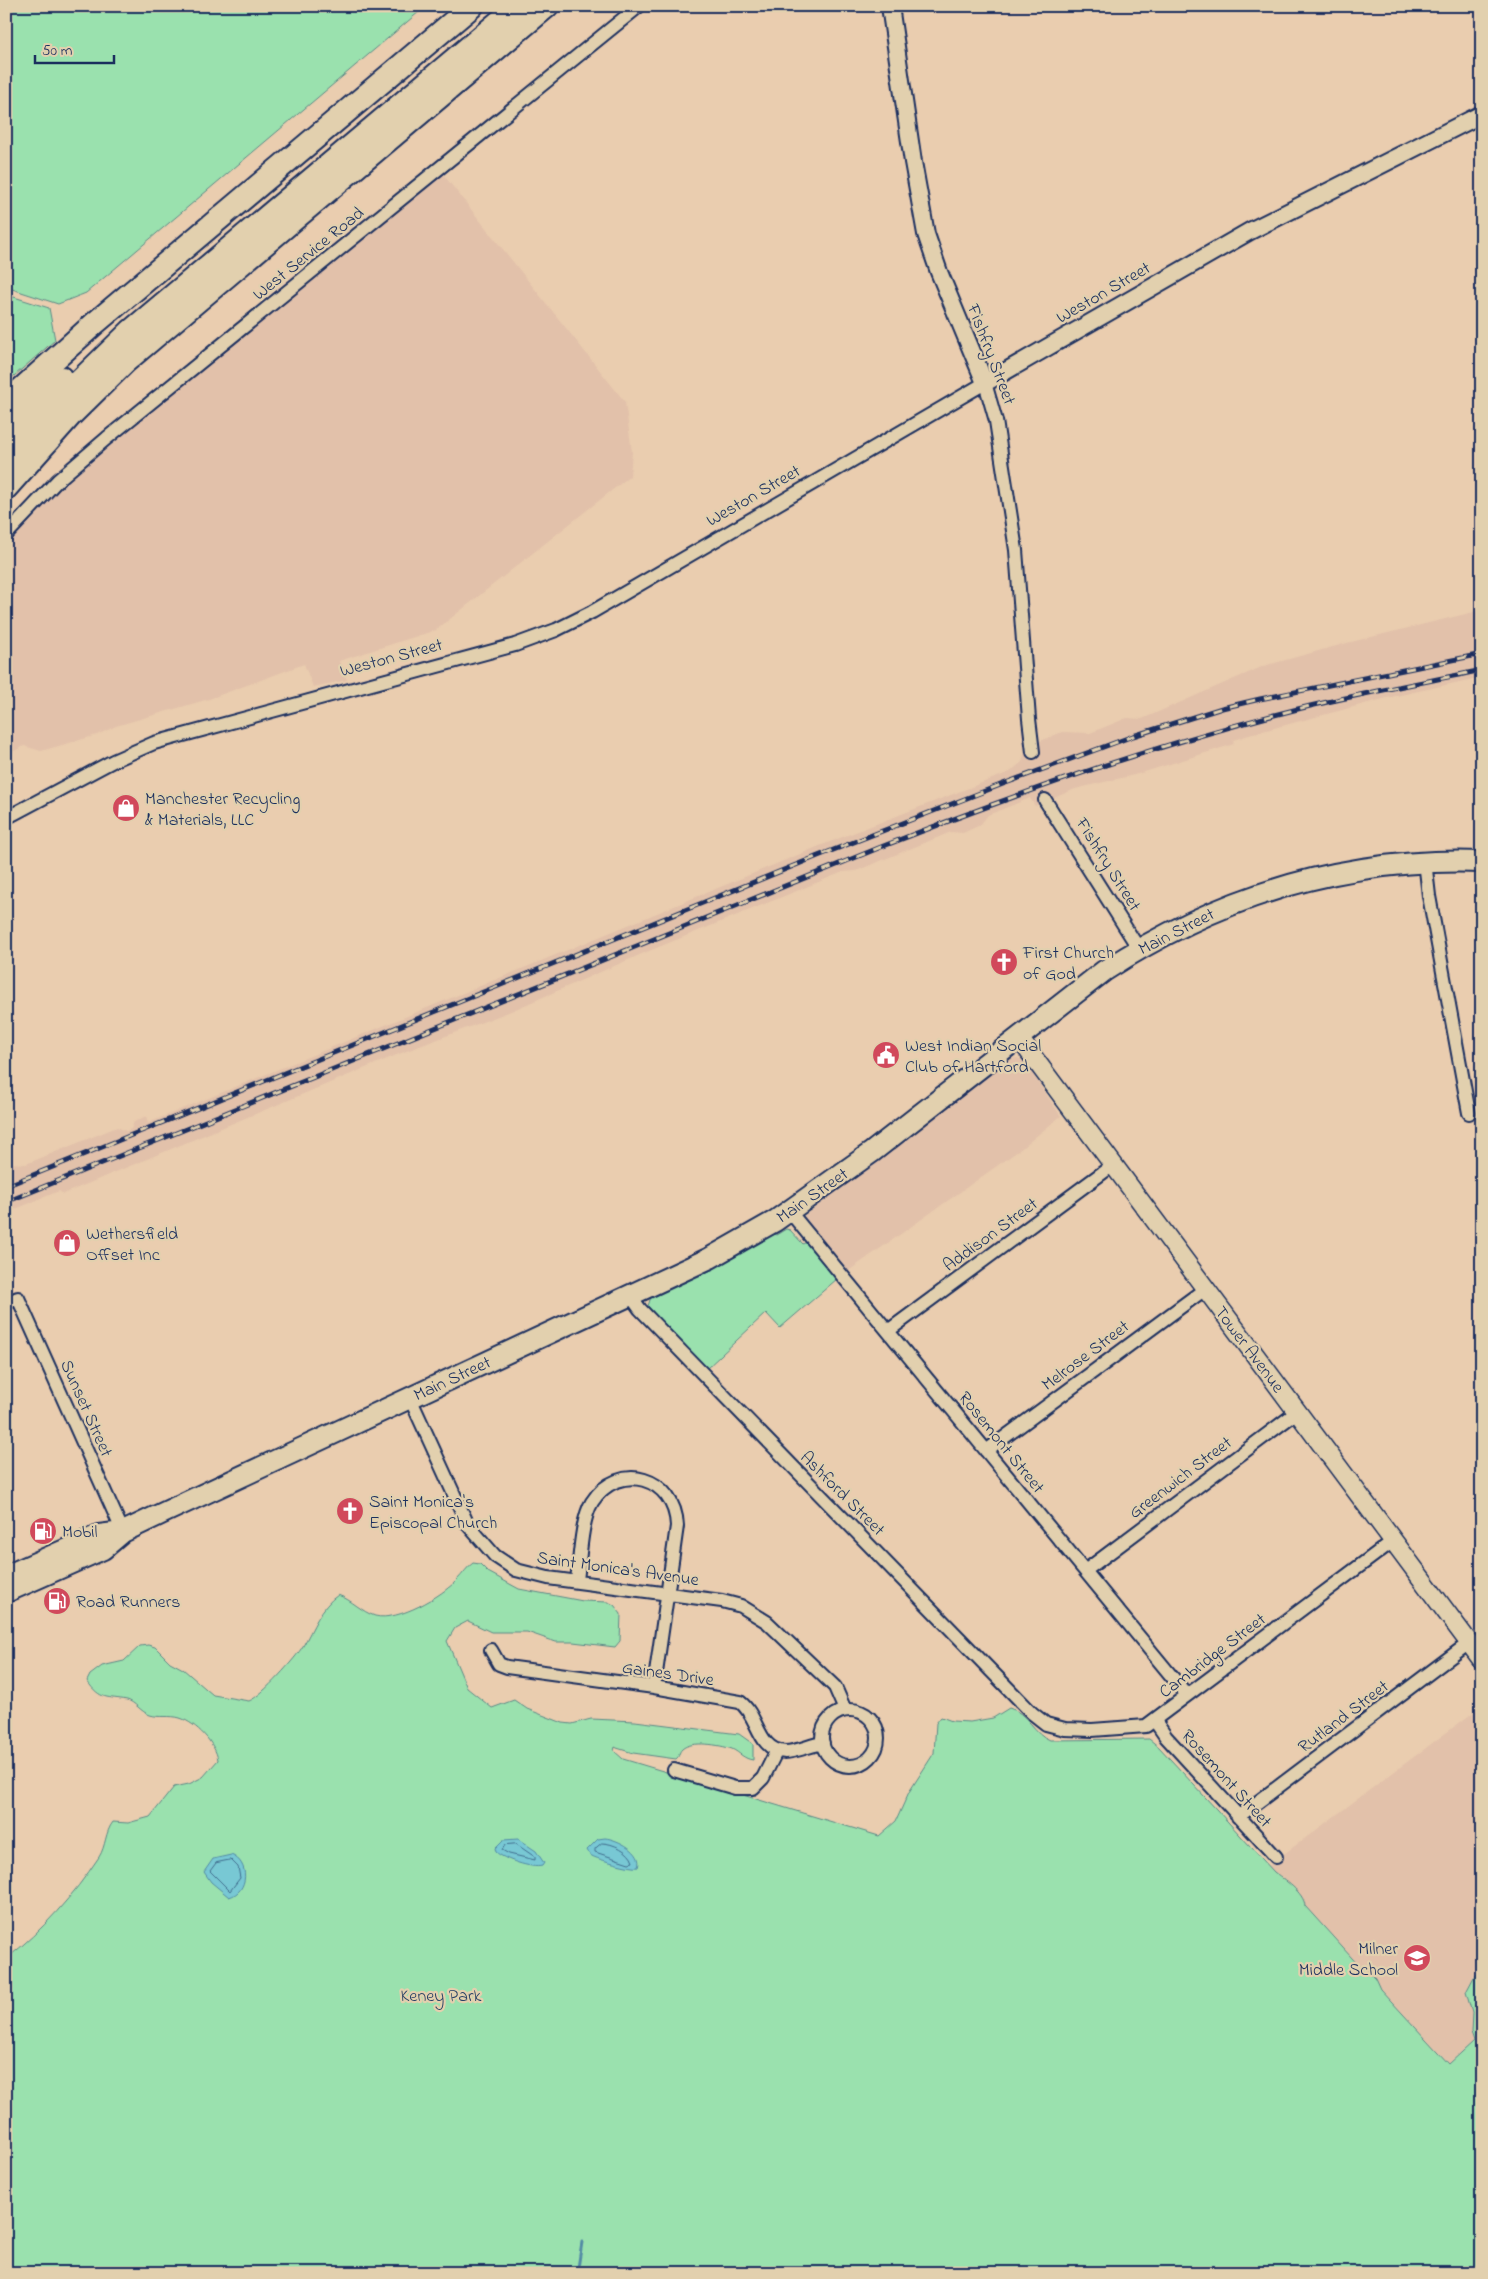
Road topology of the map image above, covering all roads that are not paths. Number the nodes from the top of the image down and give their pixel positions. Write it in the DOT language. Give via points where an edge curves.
graph roads {
  1 [pos="472,6"];
  2 [pos="502,6"];
  3 [pos="518,6"];
  4 [pos="547,6"];
  5 [pos="639,6"];
  6 [pos="890,6"];
  7 [pos="1482,114"];
  8 [pos="985,383"];
  9 [pos="6,403"];
  10 [pos="6,431"];
  11 [pos="6,459"];
  12 [pos="6,488"];
  13 [pos="6,535"];
  14 [pos="1033,752"];
  15 [pos="1045,800"];
  16 [pos="6,818"];
  17 [pos="1425,861"];
  18 [pos="1482,862"];
  19 [pos="1139,949"];
  20 [pos="1019,1038"];
  21 [pos="1469,1113"];
  22 [pos="1113,1165"];
  23 [pos="790,1212"];
  24 [pos="1205,1289"];
  25 [pos="630,1295"];
  26 [pos="12,1301"];
  27 [pos="888,1331"];
  28 [pos="410,1398"];
  29 [pos="1297,1412"];
  30 [pos="986,1451"];
  31 [pos="123,1532"];
  32 [pos="1393,1541"];
  33 [pos="1084,1571"];
  34 [pos="17,1576"];
  35 [pos="577,1580"];
  36 [pos="6,1592"];
  37 [pos="667,1593"];
  38 [pos="1469,1643"];
  39 [pos="491,1650"];
  40 [pos="1482,1660"];
  41 [pos="654,1688"];
  42 [pos="1187,1695"];
  43 [pos="845,1710"];
  44 [pos="1032,1713"];
  45 [pos="1155,1721"];
  46 [pos="823,1743"];
  47 [pos="777,1750"];
  48 [pos="674,1770"];
  49 [pos="1238,1817"];
  50 [pos="1276,1857"];
  1 -- 9 [label="highway" via="86,331"];
  2 -- 10 [label="highway" via="104,341"];
  3 -- 11 [label="highway" via="125,337 58,402"];
  4 -- 12 [label="highway" via="132,356 70,416"];
  5 -- 13 [label="street, West Service Road" via="107,438 58,480"];
  6 -- 8 [label="street, Fishfry Street" via="923,223 939,272"];
  7 -- 8 [label="street, Weston Street" via="1250,231"];
  8 -- 14 [label="street, Fishfry Street" via="996,421 1016,550"];
  8 -- 16 [label="street, Weston Street" via="586,616 556,630 515,645 154,743 112,761"];
  15 -- 19 [label="street, Fishfry Street"];
  17 -- 18 [label="main road, Main Street"];
  17 -- 19 [label="main road, Main Street" via="1360,869 1277,887 1192,921"];
  17 -- 21 [label="street"];
  19 -- 20 [label="main road, Main Street" via="1082,987"];
  20 -- 22 [label="main road, Tower Avenue"];
  20 -- 23 [label="main road, Main Street"];
  22 -- 24 [label="main road, Tower Avenue"];
  22 -- 27 [label="street, Addison Street"];
  23 -- 25 [label="main road, Main Street" via="710,1258"];
  23 -- 27 [label="street, Rosemont Street"];
  24 -- 29 [label="main road, Tower Avenue"];
  24 -- 30 [label="street, Melrose Street"];
  25 -- 28 [label="main road, Main Street"];
  25 -- 44 [label="street, Ashford Street" via="660,1330"];
  26 -- 31 [label="street, Sunset Street"];
  27 -- 30 [label="street, Rosemont Street"];
  28 -- 31 [label="main road, Main Street"];
  28 -- 35 [label="street, Saint Monica's Avenue" via="466,1520 480,1541 516,1570 548,1578"];
  29 -- 32 [label="main road, Tower Avenue"];
  29 -- 33 [label="street, Greenwich Street"];
  30 -- 33 [label="street, Rosemont Street"];
  31 -- 34 [label="main road, Main Street" via="103,1549"];
  32 -- 38 [label="main road, Tower Avenue"];
  32 -- 42 [label="street, Cambridge Street"];
  33 -- 42 [label="street, Rosemont Street"];
  34 -- 36 [label="main road, Main Street"];
  35 -- 37 [label="street, Saint Monica's Avenue"];
  35 -- 37 [label="street" via="590,1505 609,1484 624,1478 642,1479 658,1486 674,1508 677,1526"];
  37 -- 41 [label="street"];
  37 -- 43 [label="street, Saint Monica's Avenue" via="722,1600 755,1613 835,1687"];
  38 -- 40 [label="main road, Tower Avenue"];
  38 -- 49 [label="street, Rutland Street"];
  39 -- 41 [label="street, Gaines Drive" via="499,1664 507,1667"];
  41 -- 47 [label="street, Gaines Drive" via="740,1702 748,1708 762,1740"];
  42 -- 45 [label="street, Cambridge Street"];
  43 -- 46 [label="street" via="826,1723"];
  43 -- 46 [label="street" via="864,1713 877,1728 878,1747 873,1756 856,1766 846,1766 829,1757"];
  44 -- 45 [label="street, Cambridge Street" via="1046,1724 1065,1729 1139,1728"];
  45 -- 49 [label="street, Rosemont Street"];
  46 -- 47 [label="street" via="786,1752"];
  47 -- 48 [label="street" via="763,1778 753,1788 735,1788"];
  49 -- 50 [label="street, Rosemont Street"];
}
